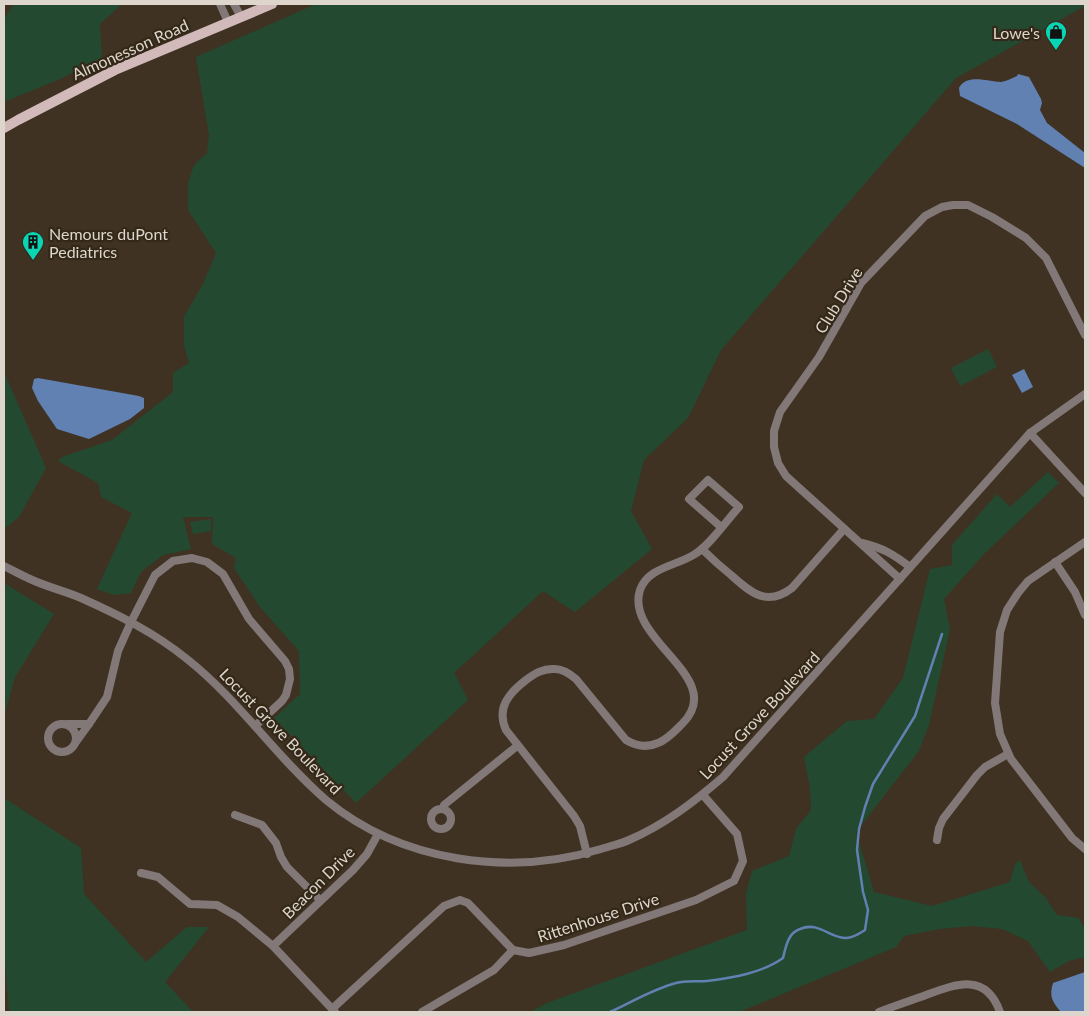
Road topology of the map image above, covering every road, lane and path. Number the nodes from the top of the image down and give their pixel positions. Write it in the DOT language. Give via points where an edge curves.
graph roads {
  1 [pos="220,4"];
  2 [pos="234,4"];
  3 [pos="272,4"];
  4 [pos="241,17"];
  5 [pos="228,22"];
  6 [pos="4,128"];
  7 [pos="1083,328"];
  8 [pos="1085,335"];
  9 [pos="1085,394"];
  10 [pos="1030,433"];
  11 [pos="1085,493"];
  12 [pos="721,527"];
  13 [pos="844,529"];
  14 [pos="1085,542"];
  15 [pos="862,544"];
  16 [pos="702,549"];
  17 [pos="1055,562"];
  18 [pos="4,566"];
  19 [pos="910,568"];
  20 [pos="900,579"];
  21 [pos="1085,615"];
  22 [pos="130,622"];
  23 [pos="66,724"];
  24 [pos="89,724"];
  25 [pos="255,726"];
  26 [pos="75,743"];
  27 [pos="517,746"];
  28 [pos="1008,754"];
  29 [pos="703,794"];
  30 [pos="443,809"];
  31 [pos="235,815"];
  32 [pos="378,834"];
  33 [pos="937,840"];
  34 [pos="1085,849"];
  35 [pos="587,854"];
  36 [pos="141,873"];
  37 [pos="320,900"];
  38 [pos="273,946"];
  39 [pos="514,950"];
  40 [pos="334,1010"];
  41 [pos="422,1012"];
  42 [pos="879,1012"];
  43 [pos="1000,1012"];
  1 -- 5 [label="street"];
  2 -- 4 [label="street"];
  3 -- 4 [label="main road, Almonesson Road"];
  4 -- 5 [label="main road, Almonesson Road"];
  5 -- 6 [label="main road, Almonesson Road" via="115,70"];
  7 -- 8 [label="street, Club Drive"];
  7 -- 13 [label="street, Club Drive" via="1046,258 1026,238 968,205 942,207 925,216 861,283 819,357 785,404 775,424 774,447 781,469"];
  9 -- 10 [label="street, Locust Grove Boulevard"];
  10 -- 11 [label="street"];
  10 -- 19 [label="street, Locust Grove Boulevard"];
  12 -- 12 [label="street" via="739,507 708,480 689,500"];
  12 -- 16 [label="street"];
  13 -- 15 [label="street, Club Drive"];
  13 -- 16 [label="street" via="792,588 784,594 769,597 748,590"];
  14 -- 17 [label="street"];
  15 -- 19 [label="street" via="891,553"];
  15 -- 20 [label="street, Club Drive"];
  16 -- 27 [label="street" via="648,577 637,603 644,623 691,683 693,707 686,720 658,744 637,745 619,734 570,674 555,669 543,670 514,690 504,704 503,722"];
  17 -- 21 [label="street" via="1075,592"];
  17 -- 28 [label="street" via="1024,585 1007,610 1001,627 995,703 998,729"];
  18 -- 22 [label="street, Locust Grove Boulevard" via="31,580 80,597"];
  19 -- 20 [label="street, Locust Grove Boulevard"];
  20 -- 29 [label="street, Locust Grove Boulevard" via="723,777"];
  22 -- 24 [label="street" via="118,651 109,694"];
  22 -- 25 [label="street, Locust Grove Boulevard" via="166,643 206,674"];
  22 -- 25 [label="street" via="155,576 169,563 192,558 218,569 228,580 249,620 289,669 286,695"];
  23 -- 24 [label="street"];
  23 -- 26 [label="street" via="76,733"];
  23 -- 26 [label="street" via="57,725 50,731 48,740 61,752 70,750"];
  24 -- 26 [label="street"];
  25 -- 32 [label="street, Locust Grove Boulevard" via="317,792"];
  27 -- 30 [label="street" via="444,804"];
  27 -- 35 [label="street" via="574,816"];
  28 -- 33 [label="street" via="977,775 943,819"];
  28 -- 34 [label="street" via="1072,838"];
  29 -- 35 [label="street, Locust Grove Boulevard" via="677,814 628,841"];
  29 -- 39 [label="street, Rittenhouse Drive" via="737,834 744,861 734,881 696,900 564,945 529,953"];
  31 -- 37 [label="street" via="262,825 276,843 287,867"];
  32 -- 35 [label="street, Locust Grove Boulevard" via="428,851 476,862 547,862"];
  32 -- 37 [label="street, Beacon Drive" via="362,860"];
  36 -- 38 [label="street" via="158,877 190,904 217,905 238,917"];
  37 -- 38 [label="street, Beacon Drive"];
  38 -- 40 [label="street"];
  39 -- 40 [label="street" via="468,903 460,900 444,906"];
  39 -- 41 [label="street" via="494,970"];
  42 -- 43 [label="street" via="964,983 988,991"];
}
